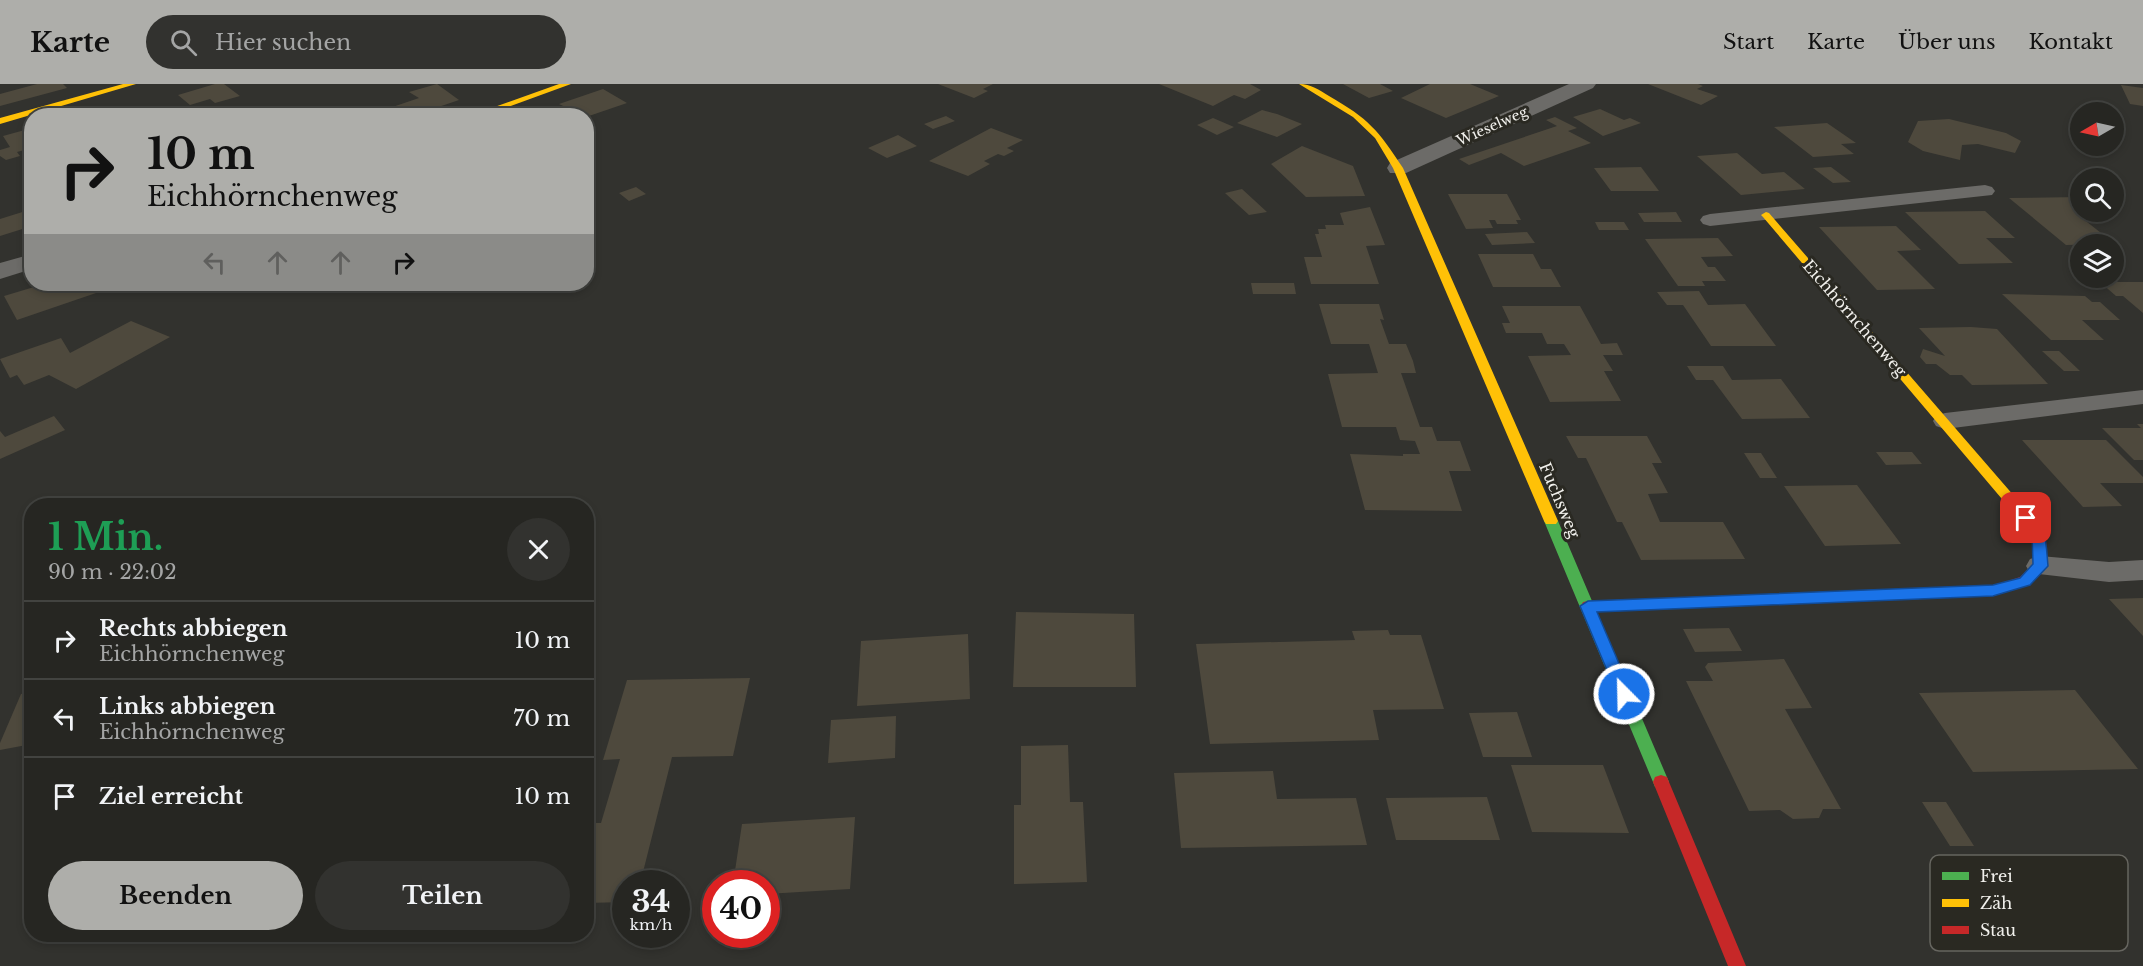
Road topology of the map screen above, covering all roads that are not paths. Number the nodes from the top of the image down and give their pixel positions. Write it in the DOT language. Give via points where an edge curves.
graph roads {
  1 [pos="132,84"];
  2 [pos="567,84"];
  3 [pos="1303,84"];
  4 [pos="1586,84"];
  5 [pos="46,108"];
  6 [pos="496,108"];
  7 [pos="24,114"];
  8 [pos="0,121"];
  9 [pos="1398,168"];
  10 [pos="1985,191"];
  11 [pos="1766,215"];
  12 [pos="1710,220"];
  13 [pos="24,263"];
  14 [pos="2,270"];
  15 [pos="2143,397"];
  16 [pos="1945,422"];
  17 [pos="2040,566"];
  18 [pos="2143,570"];
  19 [pos="1588,606"];
  20 [pos="1737,966"];
  1 -- 5 [label="street"];
  2 -- 6 [label="street"];
  3 -- 9 [label="street, Fuchsweg" via="1356,115 1378,136"];
  4 -- 9 [label="street, Wieselweg"];
  7 -- 8 [label="street"];
  9 -- 19 [label="street, Fuchsweg"];
  10 -- 11 [label="lane"];
  11 -- 12 [label="lane"];
  11 -- 16 [label="street, Eichhörnchenweg"];
  13 -- 14 [label="street"];
  15 -- 16 [label="lane"];
  16 -- 17 [label="street, Eichhörnchenweg" via="2039,533"];
  17 -- 18 [label="lane" via="2109,572"];
  17 -- 19 [label="street" via="2025,581 1993,591"];
  19 -- 20 [label="street, Fuchsweg"];
}
